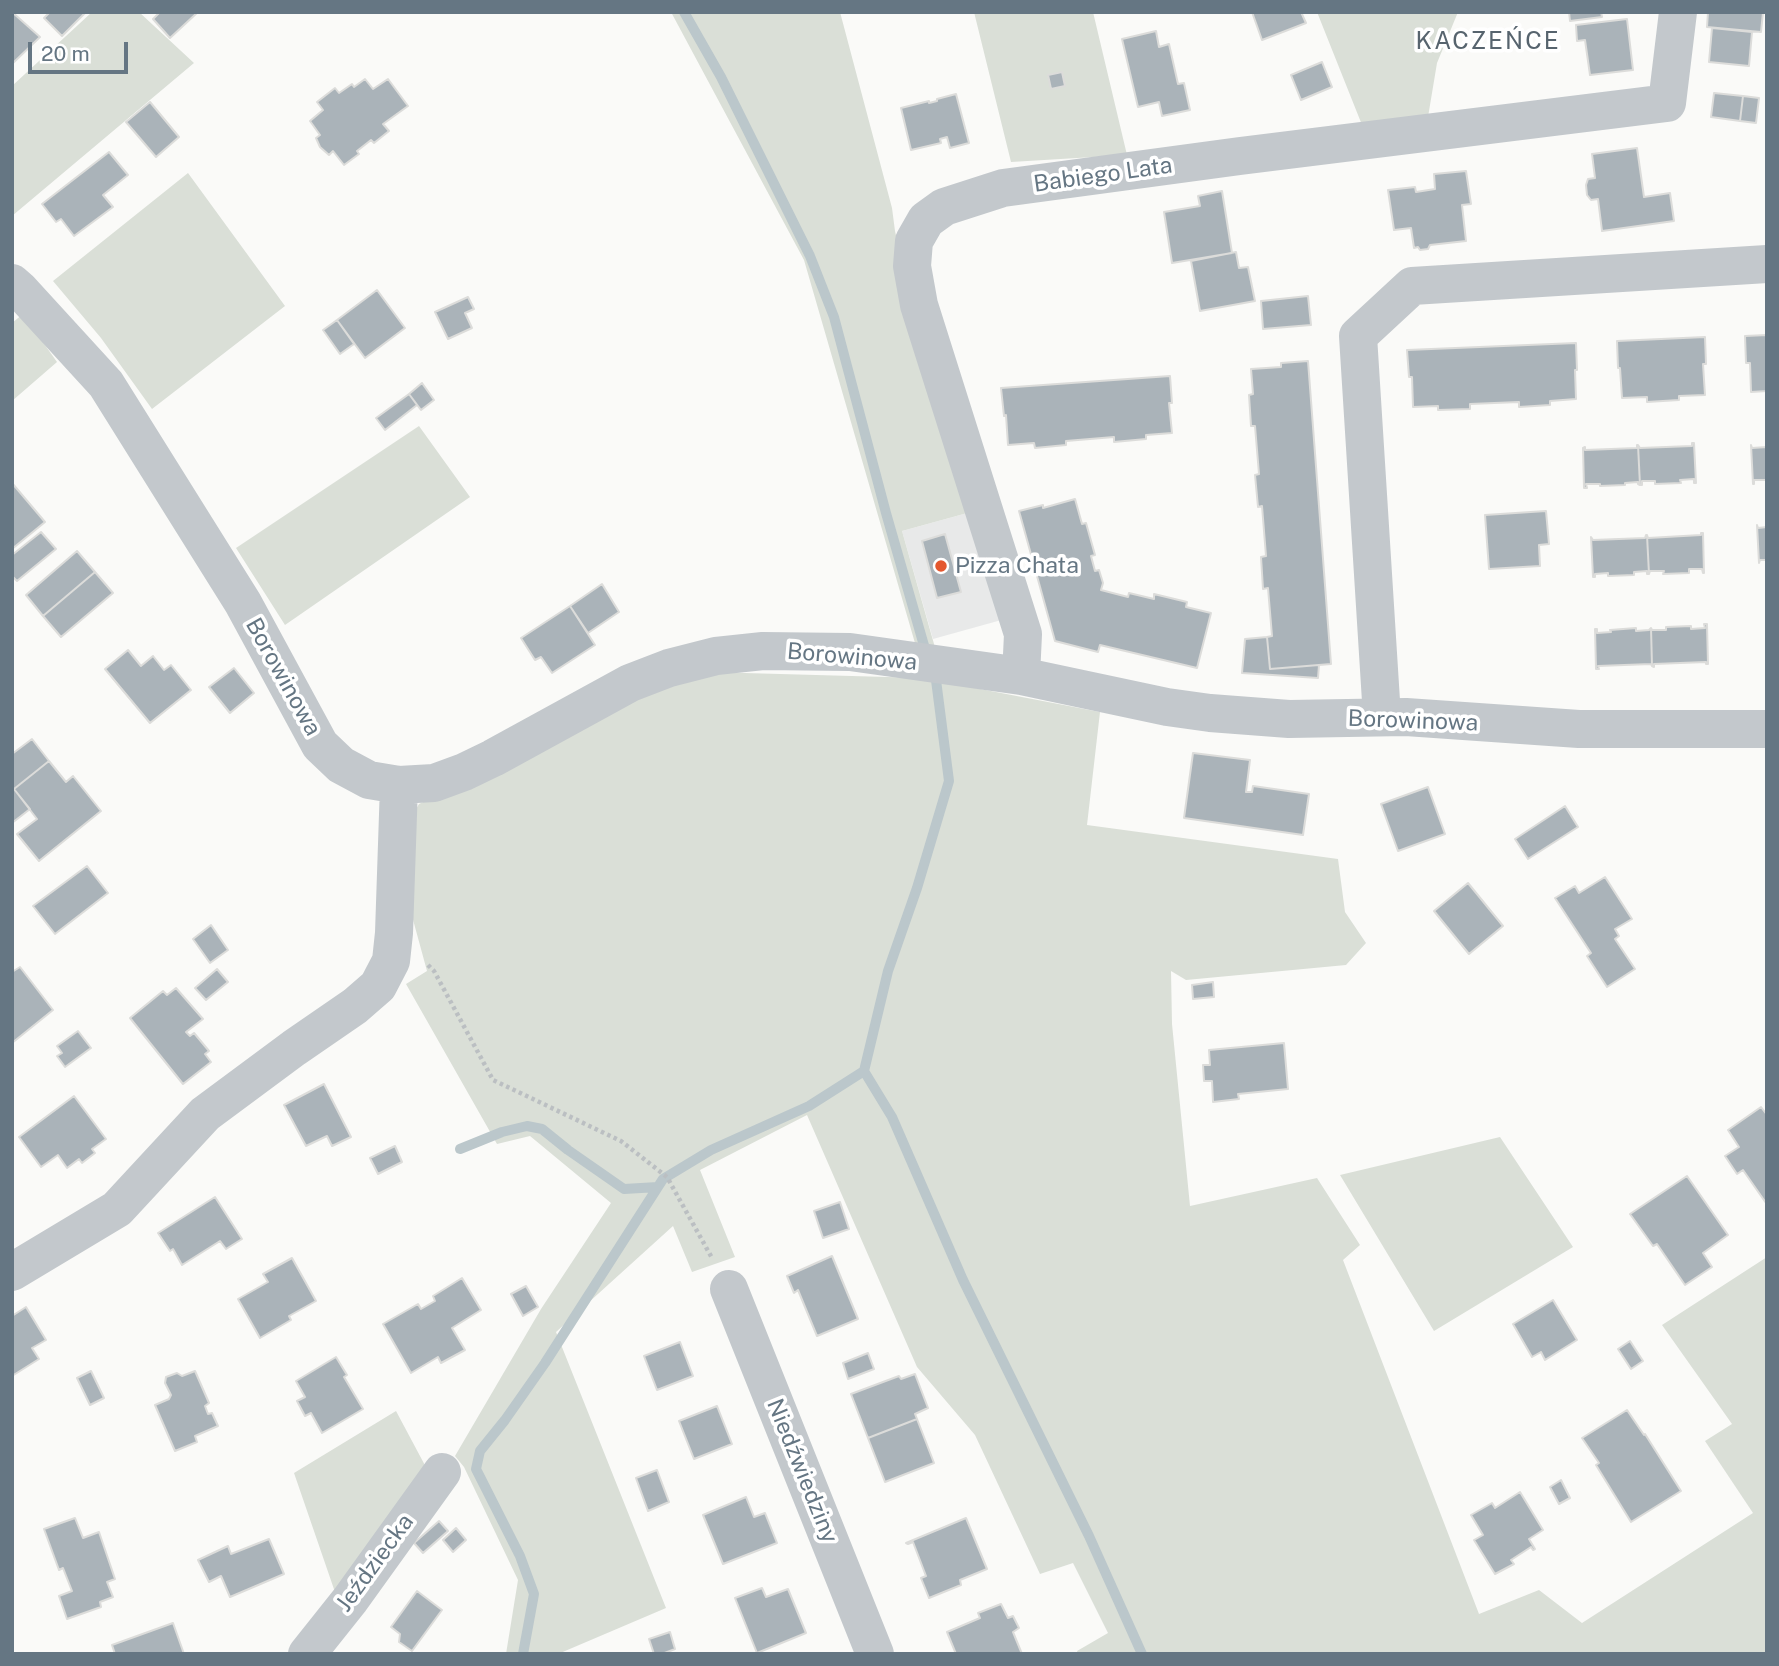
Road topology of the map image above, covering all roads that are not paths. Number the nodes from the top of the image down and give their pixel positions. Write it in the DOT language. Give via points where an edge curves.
graph roads {
  1 [pos="1678,12"];
  2 [pos="1767,264"];
  3 [pos="15,290"];
  4 [pos="1021,676"];
  5 [pos="1381,718"];
  6 [pos="1767,729"];
  7 [pos="399,785"];
  8 [pos="12,1272"];
  9 [pos="729,1289"];
  10 [pos="442,1472"];
  11 [pos="307,1654"];
  12 [pos="876,1654"];
  1 -- 4 [label="street, Babiego Lata" via="1667,103 1003,188 944,207 926,220 914,241 912,267 919,305 1023,634"];
  2 -- 5 [label="street" via="1412,286 1358,336"];
  3 -- 7 [label="street, Borowinowa" via="106,384 243,603 320,745 341,765 369,780"];
  4 -- 5 [label="street, Borowinowa" via="1210,713 1289,719"];
  4 -- 7 [label="street, Borowinowa" via="850,652 762,651 716,656 630,683 464,772 434,783"];
  5 -- 6 [label="street, Borowinowa" via="1579,729"];
  7 -- 8 [label="street" via="394,933 391,961 378,986 205,1114 117,1209"];
  9 -- 12 [label="street, Niedźwiedziny"];
  10 -- 11 [label="street, Jeździecka"];
}
